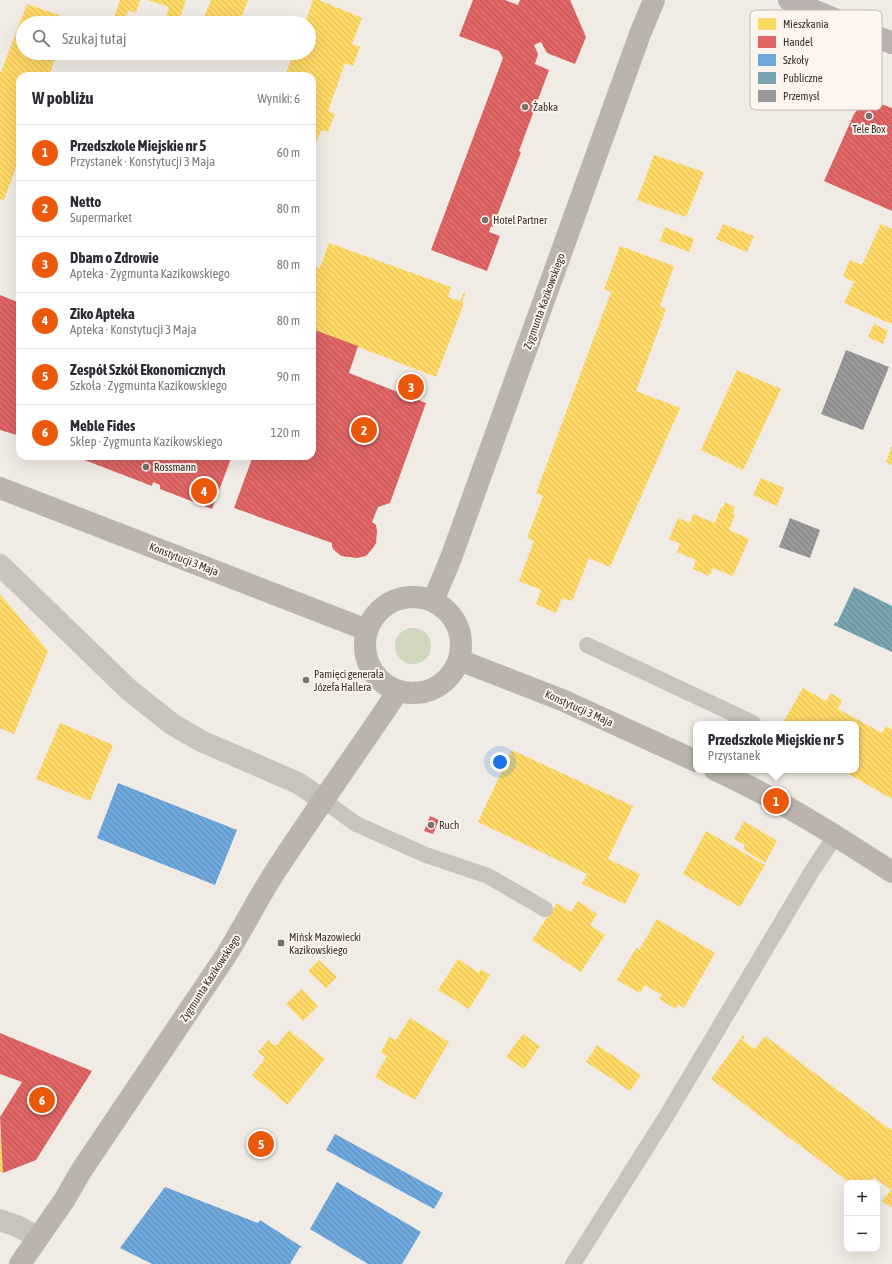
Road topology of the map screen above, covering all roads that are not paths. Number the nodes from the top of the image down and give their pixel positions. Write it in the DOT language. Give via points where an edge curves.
graph roads {
  1 [pos="654,0"];
  2 [pos="789,0"];
  3 [pos="813,10"];
  4 [pos="882,39"];
  5 [pos="892,43"];
  6 [pos="0,488"];
  7 [pos="0,565"];
  8 [pos="433,601"];
  9 [pos="368,630"];
  10 [pos="587,645"];
  11 [pos="459,660"];
  12 [pos="398,691"];
  13 [pos="749,721"];
  14 [pos="693,760"];
  15 [pos="726,773"];
  16 [pos="323,800"];
  17 [pos="836,835"];
  18 [pos="892,872"];
  19 [pos="545,909"];
  20 [pos="0,1220"];
  21 [pos="38,1238"];
  22 [pos="20,1264"];
  23 [pos="573,1264"];
  1 -- 8 [label="street, Zygmunta Kazikowskiego" via="451,558"];
  2 -- 3 [label="main road"];
  4 -- 5 [label="main road"];
  6 -- 9 [label="street, Konstytucji 3 Maja"];
  7 -- 16 [label="street" via="129,690 172,724 201,742 298,783"];
  8 -- 9 [label="street" via="414,597 398,599 385,606 374,617"];
  8 -- 11 [label="street" via="452,617 459,630 462,645"];
  9 -- 12 [label="street" via="365,645 374,674"];
  10 -- 13 [label="lane"];
  11 -- 12 [label="street" via="452,674 442,684 428,691"];
  11 -- 14 [label="street, Konstytucji 3 Maja" via="562,700"];
  12 -- 16 [label="street, Zygmunta Kazikowskiego"];
  15 -- 17 [label="street"];
  16 -- 19 [label="lane" via="356,824 426,855 488,876"];
  16 -- 21 [label="street, Zygmunta Kazikowskiego" via="272,877 242,930"];
  17 -- 18 [label="street"];
  17 -- 23 [label="lane"];
  20 -- 21 [label="street"];
  21 -- 22 [label="street, Zygmunta Kazikowskiego"];
}
